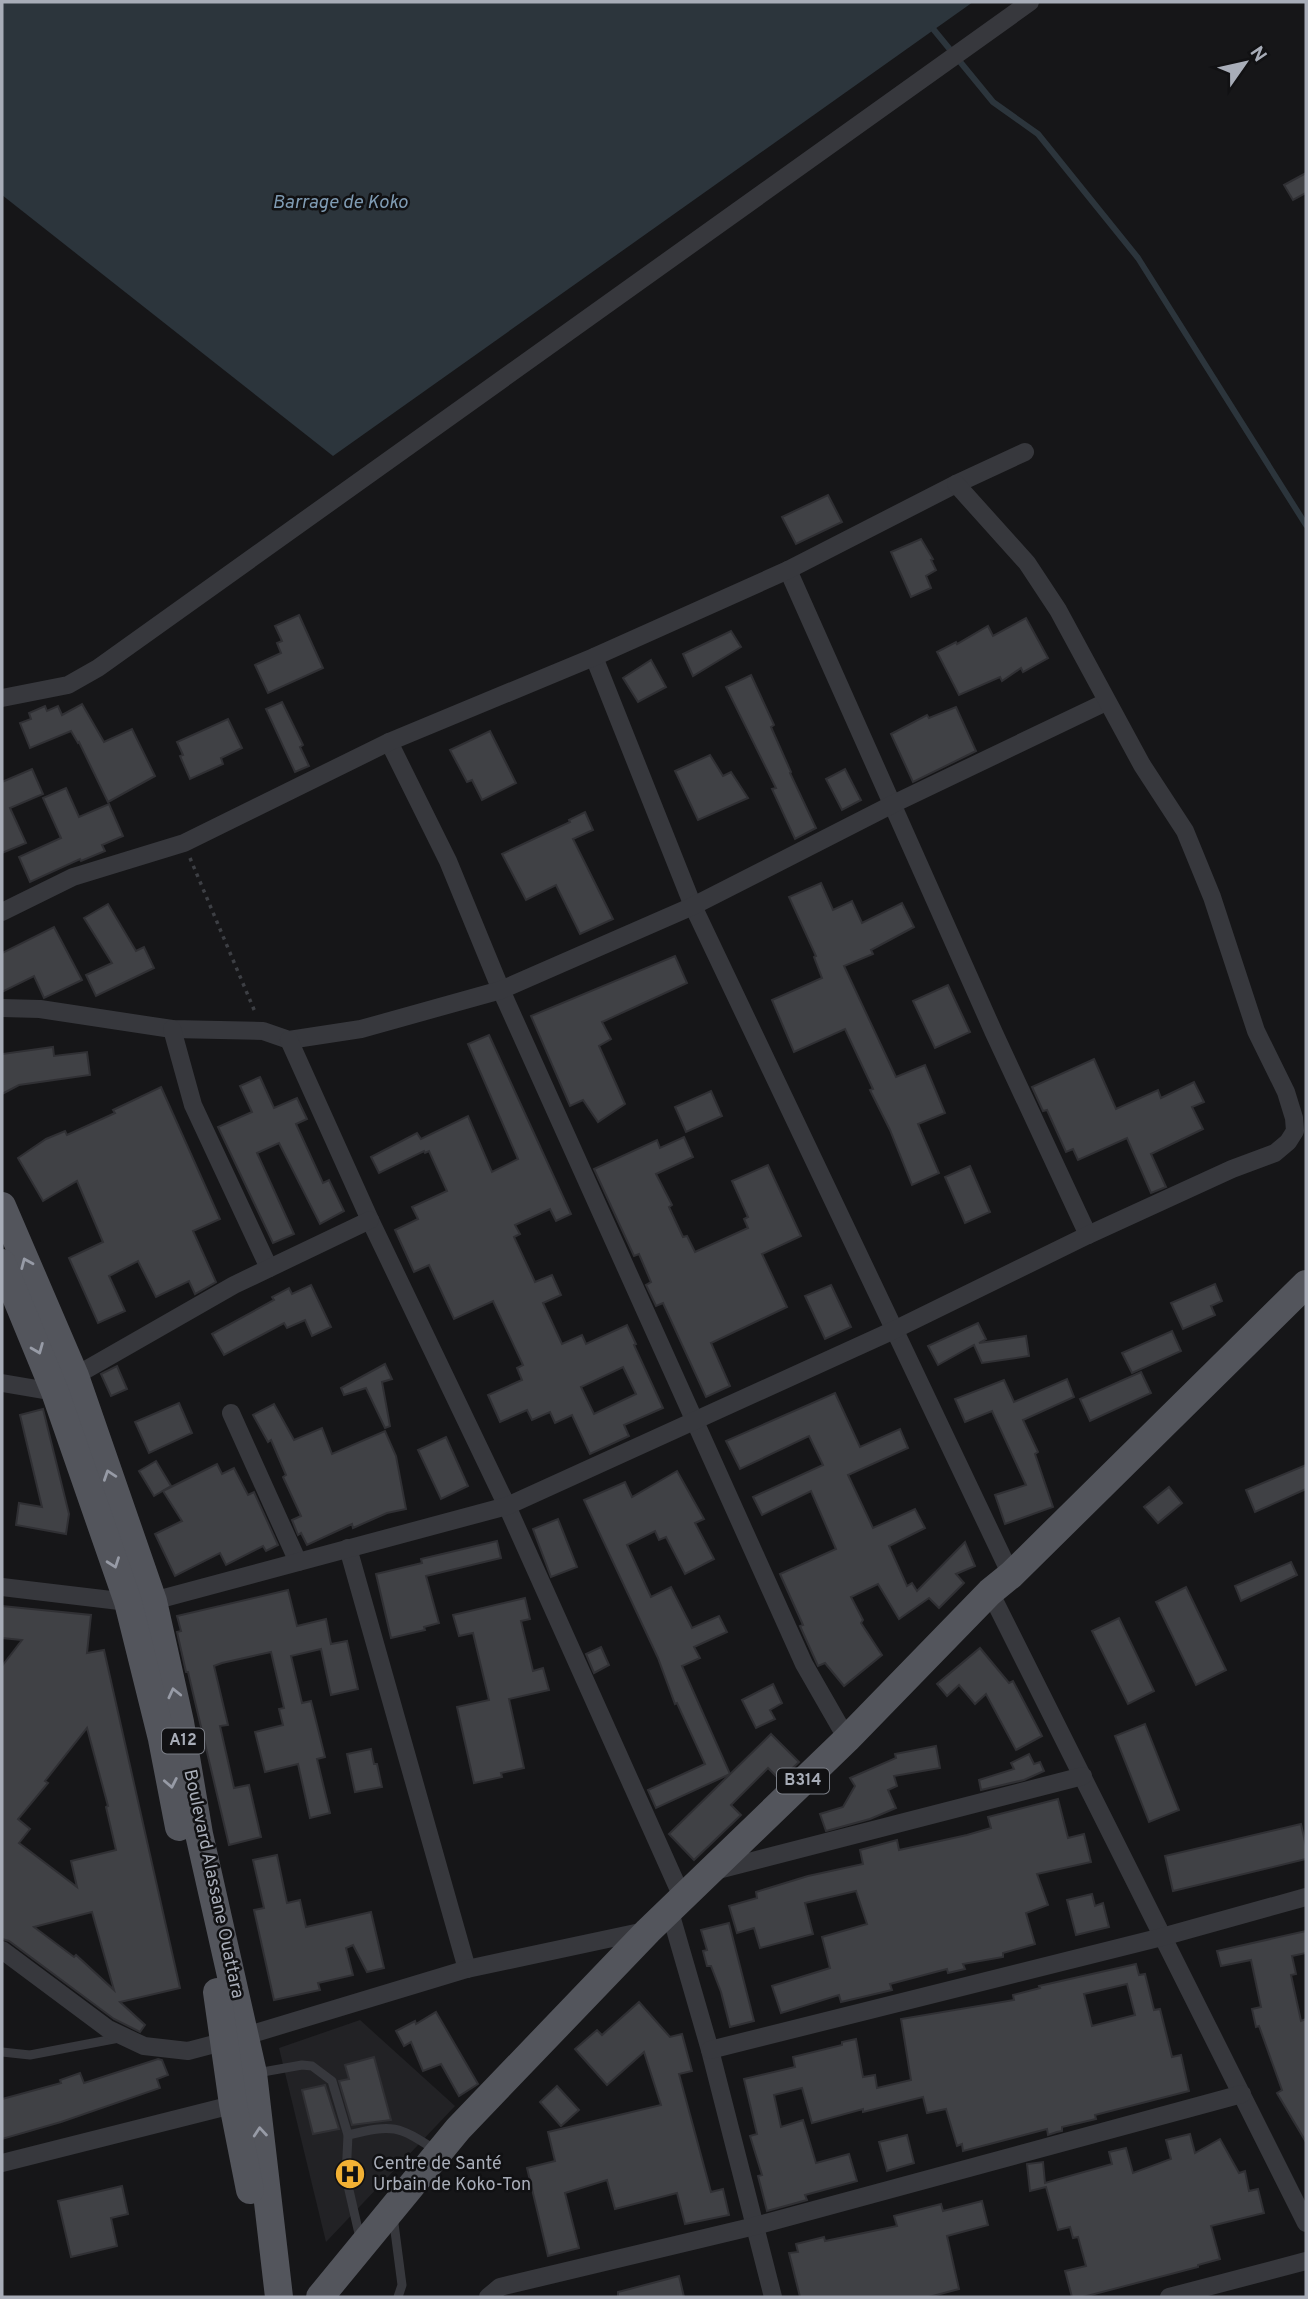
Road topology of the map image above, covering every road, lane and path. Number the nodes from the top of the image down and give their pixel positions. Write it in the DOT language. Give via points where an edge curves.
graph roads {
  1 [pos="1030,2"];
  2 [pos="1025,452"];
  3 [pos="956,484"];
  4 [pos="788,570"];
  5 [pos="594,657"];
  6 [pos="2,698"];
  7 [pos="1106,702"];
  8 [pos="388,742"];
  9 [pos="893,804"];
  10 [pos="184,843"];
  11 [pos="693,906"];
  12 [pos="2,912"];
  13 [pos="501,990"];
  14 [pos="2,1008"];
  15 [pos="172,1029"];
  16 [pos="263,1031"];
  17 [pos="289,1040"];
  18 [pos="2,1206"];
  19 [pos="370,1220"];
  20 [pos="1088,1235"];
  21 [pos="2,1263"];
  22 [pos="269,1268"];
  23 [pos="1306,1284"];
  24 [pos="894,1330"];
  25 [pos="2,1382"];
  26 [pos="65,1384"];
  27 [pos="231,1413"];
  28 [pos="696,1419"];
  29 [pos="507,1506"];
  30 [pos="348,1548"];
  31 [pos="298,1562"];
  32 [pos="1000,1584"];
  33 [pos="2,1587"];
  34 [pos="140,1601"];
  35 [pos="847,1739"];
  36 [pos="1083,1776"];
  37 [pos="706,1873"];
  38 [pos="1306,1897"];
  39 [pos="676,1905"];
  40 [pos="648,1931"];
  41 [pos="1162,1937"];
  42 [pos="2,1950"];
  43 [pos="467,1969"];
  44 [pos="125,2037"];
  45 [pos="235,2038"];
  46 [pos="710,2050"];
  47 [pos="2,2052"];
  48 [pos="248,2093"];
  49 [pos="1242,2094"];
  50 [pos="348,2135"];
  51 [pos="439,2152"];
  52 [pos="2,2163"];
  53 [pos="392,2209"];
  54 [pos="1306,2223"];
  55 [pos="755,2226"];
  56 [pos="362,2247"];
  57 [pos="1306,2261"];
  58 [pos="260,2297"];
  59 [pos="279,2297"];
  60 [pos="320,2297"];
  61 [pos="398,2297"];
  62 [pos="488,2297"];
  63 [pos="773,2297"];
  64 [pos="1169,2297"];
  1 -- 6 [label="street" via="98,668 68,685"];
  2 -- 3 [label="street"];
  3 -- 4 [label="street"];
  3 -- 7 [label="street" via="1027,563 1058,610"];
  4 -- 5 [label="street"];
  4 -- 9 [label="street"];
  5 -- 8 [label="street"];
  5 -- 11 [label="street"];
  7 -- 9 [label="street"];
  7 -- 20 [label="street" via="1185,831 1256,1031 1286,1092 1295,1131 1275,1153"];
  8 -- 10 [label="street"];
  8 -- 13 [label="street" via="449,861"];
  9 -- 11 [label="street"];
  9 -- 20 [label="street"];
  10 -- 12 [label="street" via="74,877"];
  10 -- 16 [label="path"];
  11 -- 13 [label="street"];
  11 -- 24 [label="street"];
  13 -- 17 [label="street" via="361,1030"];
  13 -- 28 [label="street"];
  14 -- 15 [label="street" via="40,1009"];
  15 -- 16 [label="street"];
  15 -- 22 [label="street" via="193,1105"];
  16 -- 17 [label="street"];
  17 -- 19 [label="street"];
  26 -- 18 [label="main road, Boulevard Alassane Ouattara / A12, one-way"];
  19 -- 22 [label="street"];
  19 -- 29 [label="street"];
  20 -- 24 [label="street"];
  21 -- 26 [label="main road, Boulevard Alassane Ouattara / A12, one-way"];
  22 -- 26 [label="street"];
  23 -- 32 [label="main road, B314"];
  24 -- 28 [label="street"];
  24 -- 32 [label="street"];
  25 -- 26 [label="street"];
  26 -- 34 [label="main road, Boulevard Alassane Ouattara / A12"];
  27 -- 31 [label="street"];
  28 -- 29 [label="street"];
  28 -- 35 [label="street" via="804,1664"];
  29 -- 30 [label="street"];
  29 -- 39 [label="street"];
  30 -- 31 [label="street"];
  30 -- 43 [label="street"];
  31 -- 34 [label="street"];
  32 -- 35 [label="main road, B314"];
  32 -- 36 [label="street"];
  33 -- 34 [label="street"];
  34 -- 45 [label="main road, Boulevard Alassane Ouattara / A12" via="180,1722"];
  35 -- 37 [label="main road, B314"];
  36 -- 37 [label="street"];
  36 -- 41 [label="street"];
  37 -- 39 [label="main road, B314"];
  38 -- 41 [label="street"];
  39 -- 40 [label="main road, B314"];
  39 -- 46 [label="street"];
  40 -- 43 [label="street"];
  40 -- 51 [label="main road, B314"];
  41 -- 46 [label="street"];
  41 -- 49 [label="street"];
  42 -- 44 [label="street" via="89,2017"];
  43 -- 45 [label="street"];
  44 -- 45 [label="street" via="144,2046 188,2051"];
  44 -- 47 [label="lane" via="30,2055"];
  45 -- 48 [label="main road, Boulevard Alassane Ouattara / A12"];
  46 -- 55 [label="street"];
  48 -- 50 [label="lane" via="302,2065 312,2066 332,2081"];
  48 -- 52 [label="street"];
  48 -- 58 [label="main road, Boulevard Alassane Ouattara / A12"];
  59 -- 48 [label="main road, Boulevard Alassane Ouattara / A12, one-way"];
  49 -- 54 [label="street"];
  49 -- 55 [label="street"];
  50 -- 51 [label="lane" via="381,2127 406,2130"];
  50 -- 56 [label="lane" via="346,2177"];
  51 -- 53 [label="main road, B314"];
  53 -- 56 [label="main road, B314"];
  53 -- 61 [label="lane" via="402,2285"];
  55 -- 62 [label="street" via="500,2287"];
  55 -- 63 [label="street"];
  56 -- 60 [label="main road, B314"];
  57 -- 64 [label="street"];
}
